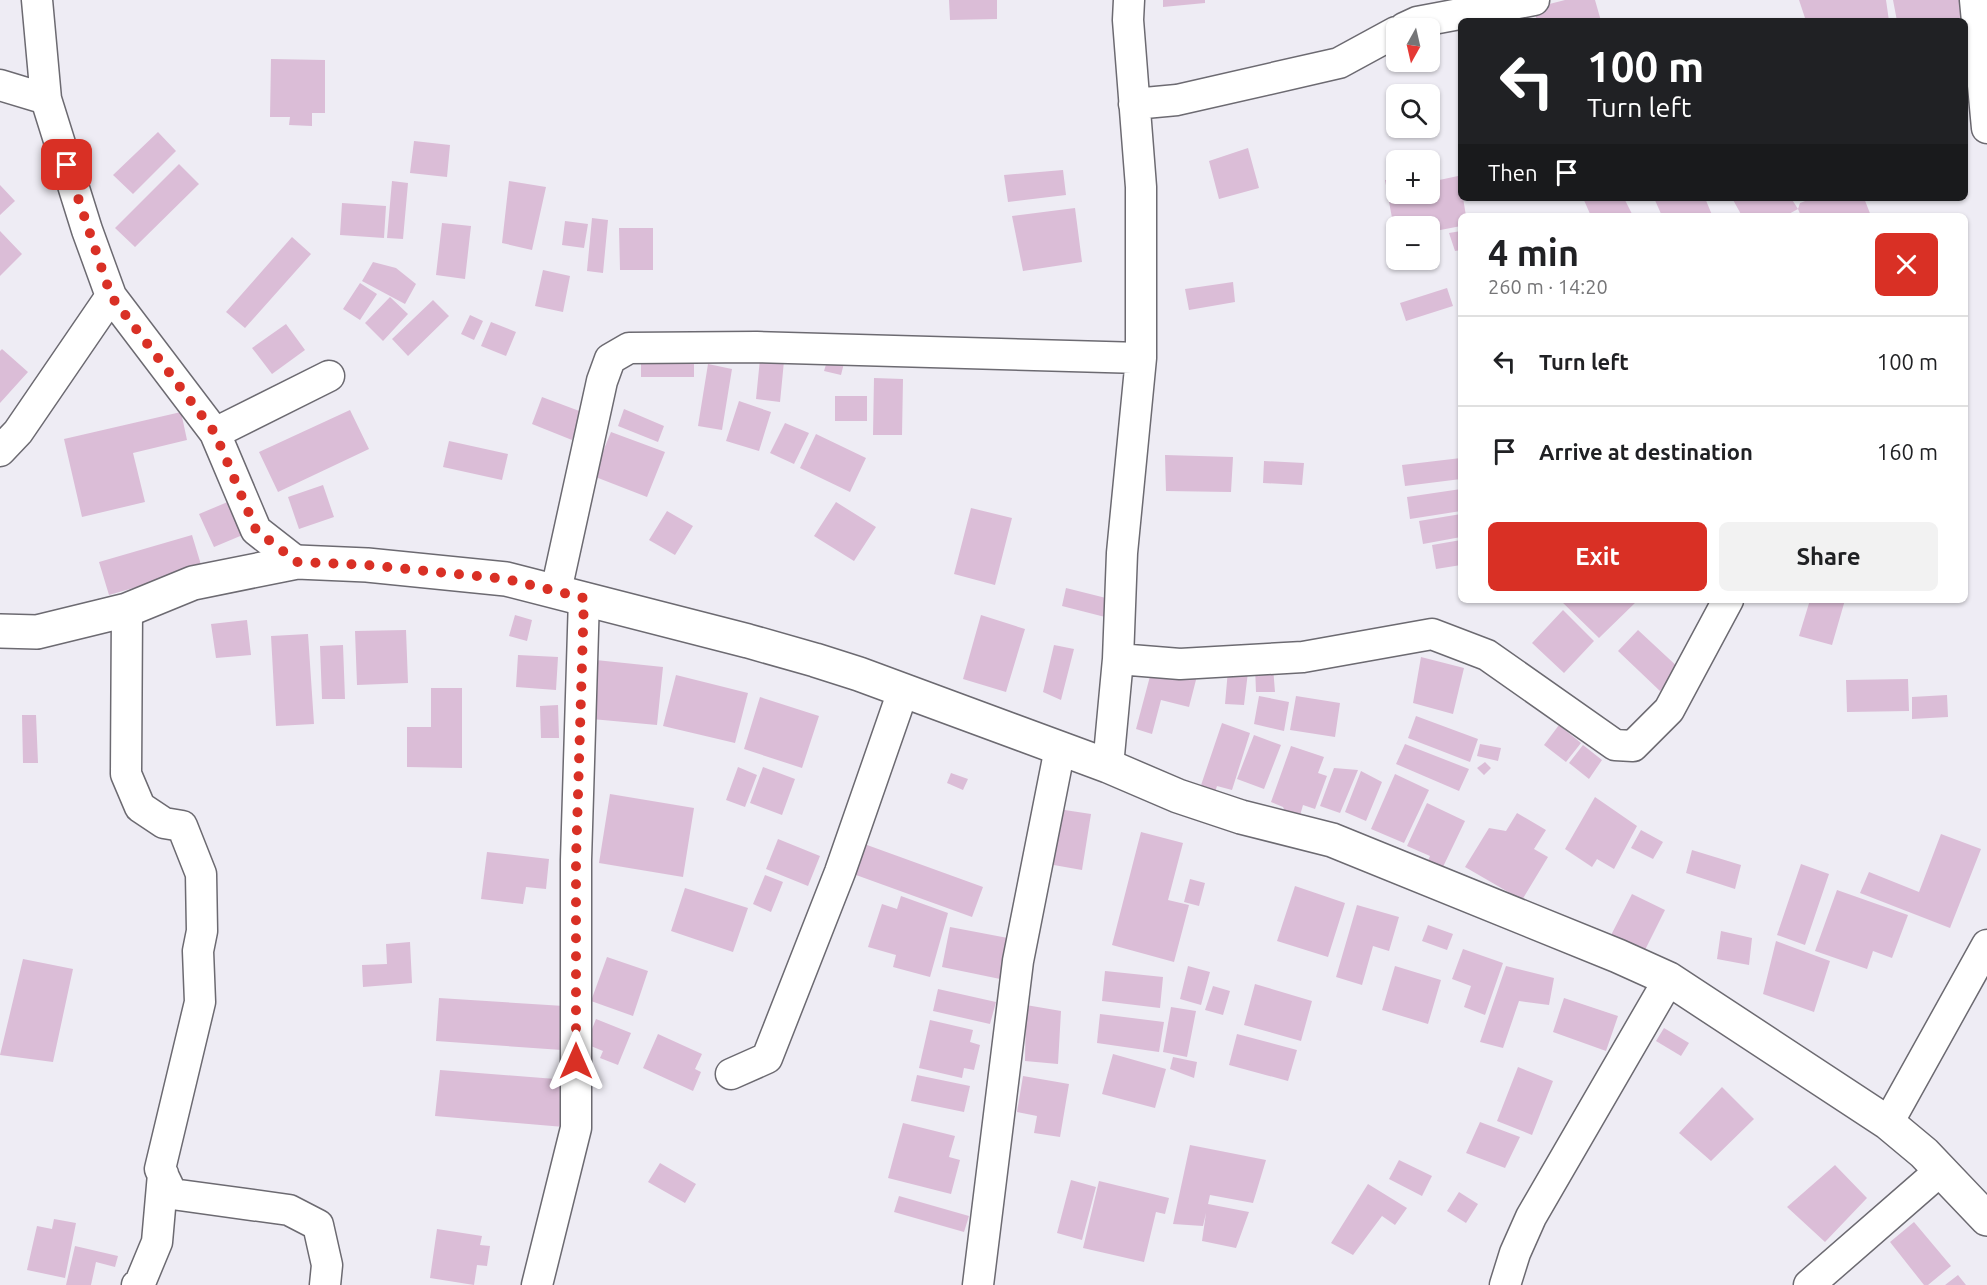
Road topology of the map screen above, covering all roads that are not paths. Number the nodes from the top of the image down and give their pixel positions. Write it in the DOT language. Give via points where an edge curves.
graph roads {
  1 [pos="37,0"];
  2 [pos="1129,0"];
  3 [pos="1534,0"];
  4 [pos="1975,0"];
  5 [pos="1434,18"];
  6 [pos="1386,37"];
  7 [pos="0,85"];
  8 [pos="46,99"];
  9 [pos="1134,104"];
  10 [pos="1987,128"];
  11 [pos="111,296"];
  12 [pos="1141,358"];
  13 [pos="329,376"];
  14 [pos="215,433"];
  15 [pos="0,451"];
  16 [pos="297,562"];
  17 [pos="570,595"];
  18 [pos="1726,603"];
  19 [pos="127,610"];
  20 [pos="0,631"];
  21 [pos="1118,659"];
  22 [pos="903,691"];
  23 [pos="1060,748"];
  24 [pos="1108,766"];
  25 [pos="1987,945"];
  26 [pos="1669,980"];
  27 [pos="731,1074"];
  28 [pos="1888,1123"];
  29 [pos="1941,1170"];
  30 [pos="163,1174"];
  31 [pos="1987,1219"];
  32 [pos="137,1285"];
  33 [pos="324,1285"];
  34 [pos="537,1285"];
  35 [pos="978,1285"];
  36 [pos="1506,1285"];
  37 [pos="1809,1285"];
  1 -- 8 [label="street"];
  2 -- 9 [label="street"];
  3 -- 5 [label="street"];
  4 -- 10 [label="street"];
  6 -- 9 [label="street" via="1339,63 1177,100"];
  7 -- 8 [label="street"];
  8 -- 11 [label="street"];
  9 -- 12 [label="street" via="1141,187"];
  11 -- 14 [label="street"];
  11 -- 15 [label="street" via="18,432"];
  12 -- 17 [label="street" via="757,347 629,348 610,359 602,381"];
  12 -- 21 [label="street" via="1122,553"];
  13 -- 14 [label="street"];
  14 -- 16 [label="street" via="256,530"];
  16 -- 17 [label="street" via="506,579"];
  16 -- 19 [label="street" via="193,583"];
  17 -- 22 [label="street" via="793,654"];
  17 -- 34 [label="street" via="576,860 576,1128"];
  18 -- 21 [label="street" via="1668,710 1633,746 1615,746 1487,655 1432,634 1303,657 1180,664"];
  19 -- 20 [label="street" via="37,632"];
  19 -- 30 [label="street" via="126,774 140,807 164,824 182,825 201,874 200,1002 160,1169"];
  21 -- 24 [label="street"];
  22 -- 23 [label="street"];
  22 -- 27 [label="street" via="840,872 767,1059"];
  23 -- 24 [label="street"];
  23 -- 35 [label="street" via="1018,961"];
  24 -- 26 [label="street" via="1241,817 1332,840"];
  25 -- 28 [label="street"];
  26 -- 28 [label="street"];
  26 -- 36 [label="street" via="1531,1217"];
  28 -- 29 [label="street"];
  29 -- 31 [label="street"];
  29 -- 37 [label="street"];
  30 -- 32 [label="street" via="157,1242"];
  30 -- 33 [label="street" via="172,1194 290,1209 318,1225 327,1264"];
}
